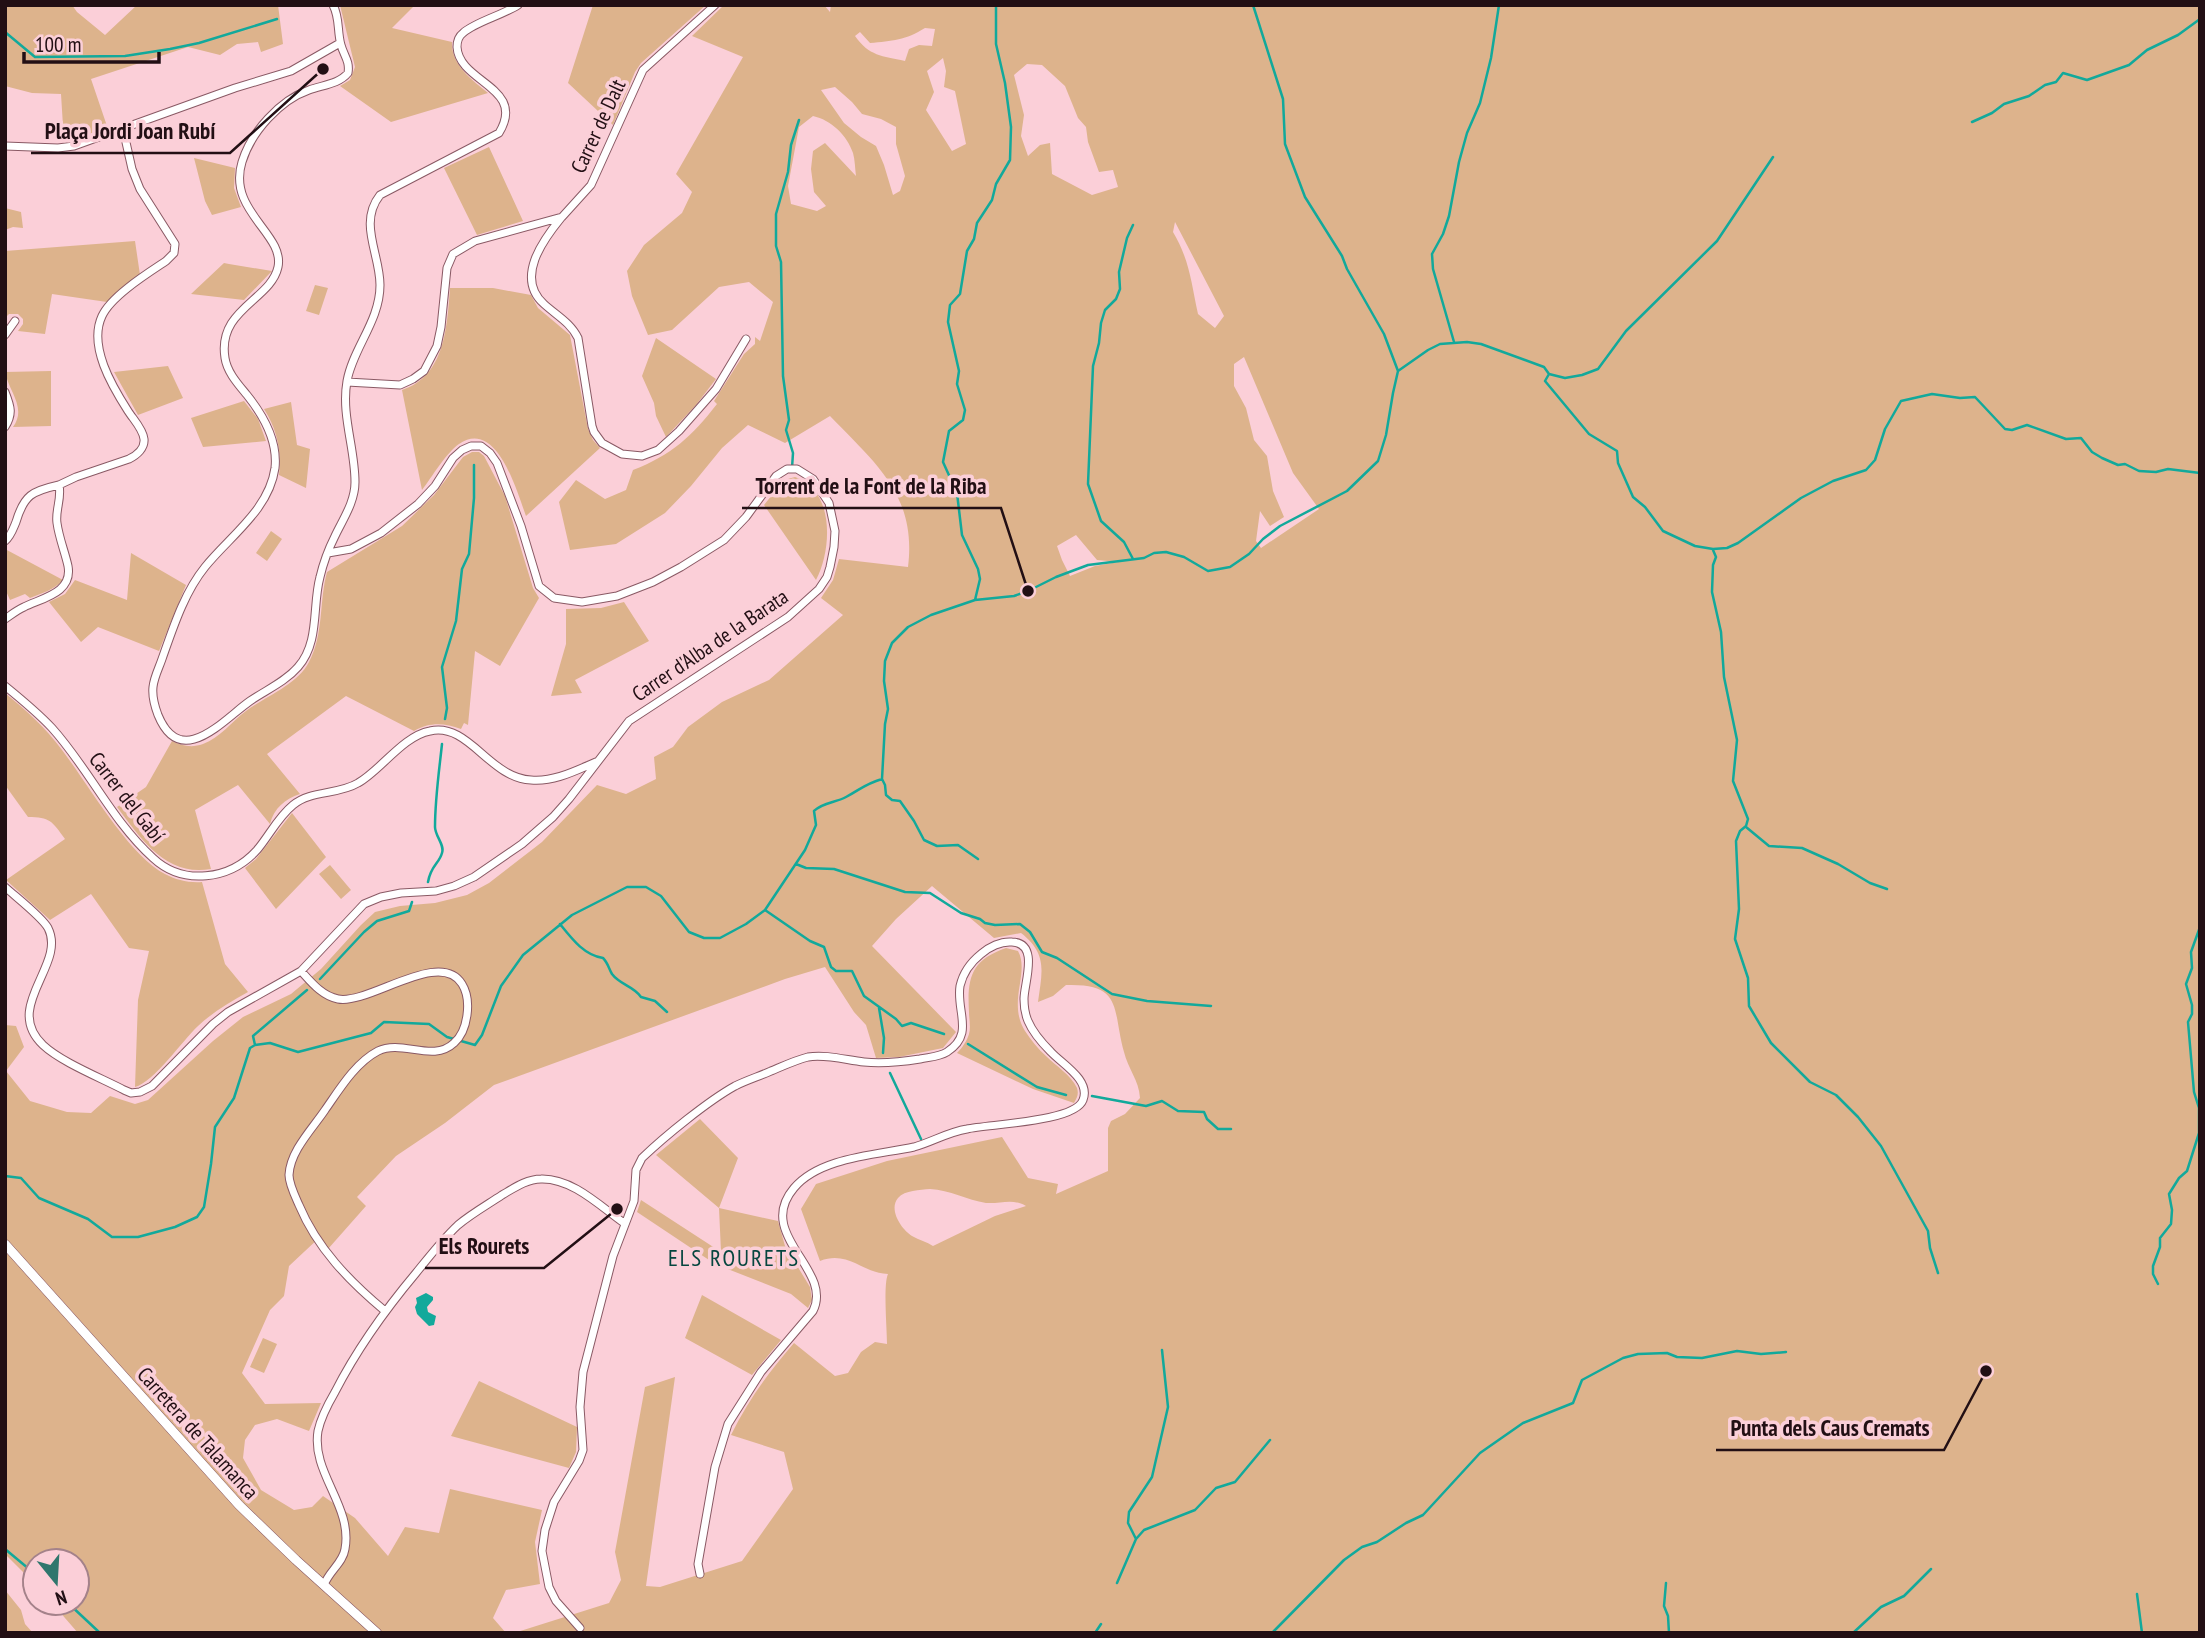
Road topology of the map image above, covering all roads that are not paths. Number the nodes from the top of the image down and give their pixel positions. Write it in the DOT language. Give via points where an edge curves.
graph roads {
  1 [pos="332,5"];
  2 [pos="518,5"];
  3 [pos="715,5"];
  4 [pos="340,43"];
  5 [pos="122,129"];
  6 [pos="5,146"];
  7 [pos="562,217"];
  8 [pos="15,321"];
  9 [pos="5,335"];
  10 [pos="747,340"];
  11 [pos="347,382"];
  12 [pos="5,393"];
  13 [pos="5,427"];
  14 [pos="59,485"];
  15 [pos="5,541"];
  16 [pos="328,553"];
  17 [pos="5,619"];
  18 [pos="5,686"];
  19 [pos="597,762"];
  20 [pos="5,887"];
  21 [pos="301,971"];
  22 [pos="624,1223"];
  23 [pos="5,1244"];
  24 [pos="385,1311"];
  25 [pos="700,1574"];
  26 [pos="324,1585"];
  27 [pos="580,1628"];
  28 [pos="377,1633"];
  1 -- 4 [label="street"];
  2 -- 11 [label="street" via="463,33 457,45 467,66 502,98 505,113 499,133 399,183 373,204 369,225 379,269 379,300"];
  3 -- 7 [label="street, Carrer de Dalt" via="643,70 591,185"];
  4 -- 5 [label="street" via="291,71"];
  4 -- 16 [label="street" via="348,60 345,77 285,103 255,136 241,166 242,198 274,247 279,265 232,323 224,354 234,380 265,422 275,465 268,493 203,569 170,637 153,684 159,717 169,732 184,740 206,736 301,664 316,620 319,578"];
  5 -- 6 [label="street" via="66,147"];
  5 -- 14 [label="street" via="140,189 175,244 166,261 108,307 98,328 100,353 144,438 143,447 129,459"];
  7 -- 10 [label="street, Carrer de Dalt" via="536,255 533,283 541,302 575,331 593,426 607,447 636,456 662,447 716,389"];
  7 -- 11 [label="street" via="475,241 453,254 436,346 424,371 414,379 400,385"];
  8 -- 9 [label="street"];
  11 -- 16 [label="street" via="355,485"];
  12 -- 13 [label="street" via="12,416"];
  14 -- 15 [label="street" via="25,500"];
  14 -- 17 [label="street" via="57,520 69,578 57,592"];
  16 -- 19 [label="street, Carrer d'Alba de la Barata" via="351,549 381,533 418,504 462,450 481,446 503,475 539,586 554,598 597,600 643,586 702,555 729,535 780,472 792,468 804,472 821,490 833,517 834,547 819,589 788,617 642,711"];
  18 -- 19 [label="street, Carrer del Gabí" via="53,729 140,846 161,866 186,876 214,876 245,862 301,799 357,784 430,730 458,734 499,768 523,779 545,780"];
  19 -- 21 [label="street" via="553,817 494,865 454,886 401,893 364,904"];
  20 -- 21 [label="street" via="48,927 51,937 51,949 31,1001 34,1035 45,1048 131,1093 152,1086 228,1012"];
  21 -- 24 [label="street" via="323,993 342,1000 437,971 456,976 467,995 462,1033 448,1048 433,1052 391,1047 364,1061 298,1150 289,1176 319,1242 353,1283"];
  22 -- 24 [label="street" via="566,1184 541,1179 522,1184 461,1223"];
  22 -- 25 [label="street" via="634,1201 636,1170 642,1158 719,1096 809,1057 885,1063 943,1055 963,1032 960,987 968,966 999,944 1011,942 1025,948 1029,956 1024,999 1031,1029 1076,1075 1085,1091 1084,1100 1074,1111 1057,1117 965,1129 846,1161 818,1170 793,1189 784,1206 783,1224 815,1283 817,1303 761,1372 729,1424 715,1467"];
  22 -- 27 [label="street" via="583,1372 583,1450 554,1502 542,1551 549,1587"];
  23 -- 26 [label="street, Carretera de Talamanca" via="239,1505"];
  24 -- 26 [label="street" via="342,1377 317,1434 323,1467 346,1531 345,1552"];
  26 -- 28 [label="street, Carretera de Talamanca"];
}
